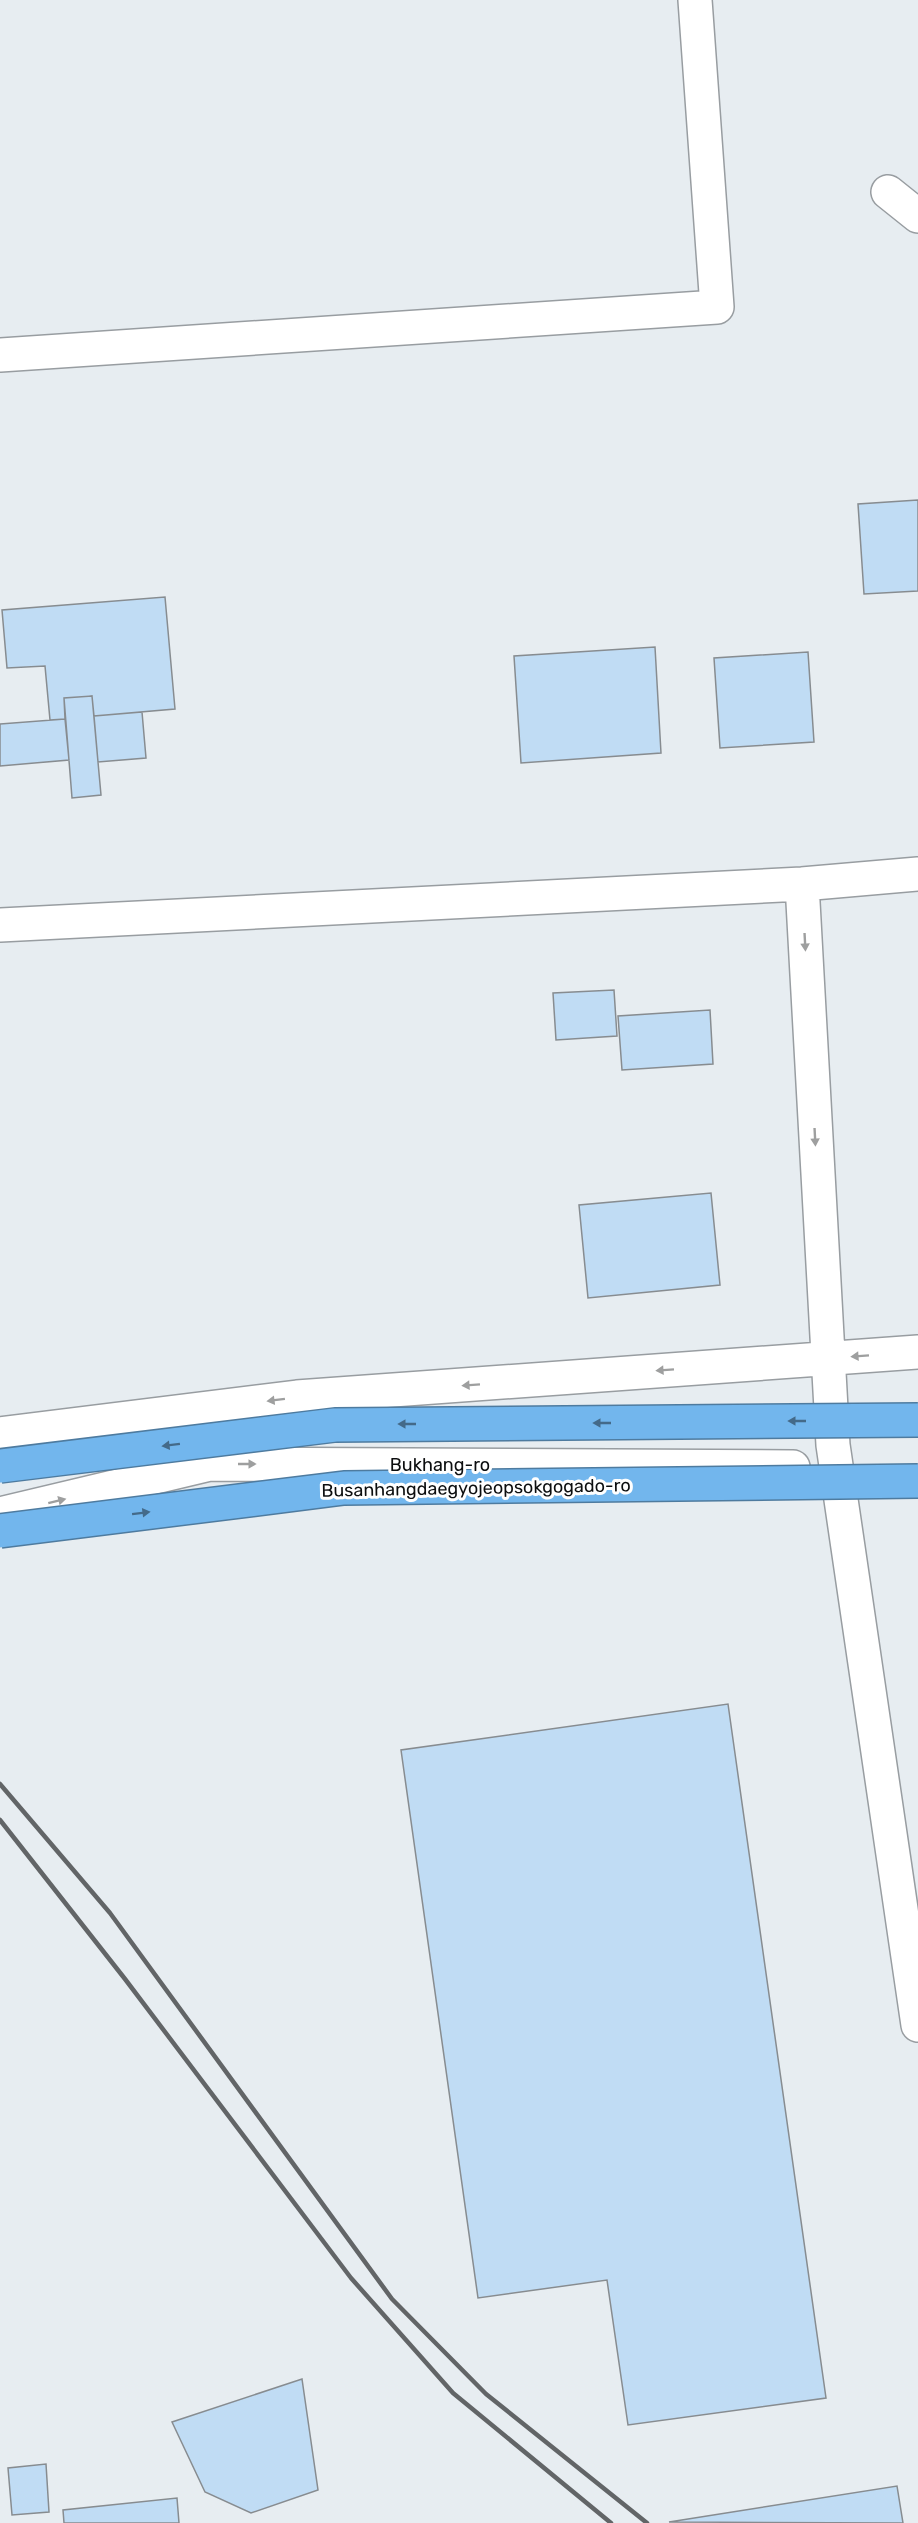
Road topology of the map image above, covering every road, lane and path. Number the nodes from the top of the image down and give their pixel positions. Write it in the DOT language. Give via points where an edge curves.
graph roads {
  1 [pos="695,0"];
  2 [pos="888,192"];
  3 [pos="918,216"];
  4 [pos="0,355"];
  5 [pos="918,874"];
  6 [pos="802,884"];
  7 [pos="0,925"];
  8 [pos="918,1352"];
  9 [pos="827,1359"];
  10 [pos="918,1420"];
  11 [pos="0,1434"];
  12 [pos="0,1466"];
  13 [pos="836,1467"];
  14 [pos="918,1481"];
  15 [pos="918,1496"];
  16 [pos="0,1514"];
  17 [pos="0,1531"];
  18 [pos="918,2025"];
  1 -- 4 [label="street" via="717,307"];
  2 -- 3 [label="street"];
  5 -- 6 [label="street"];
  6 -- 7 [label="street"];
  6 -- 9 [label="street, one-way"];
  8 -- 9 [label="street, one-way"];
  9 -- 11 [label="street, one-way" via="297,1397"];
  9 -- 13 [label="street"];
  10 -- 12 [label="highway, one-way, bridge" via="335,1425"];
  13 -- 15 [label="street, Bukhang-ro"];
  16 -- 13 [label="street, Bukhang-ro, one-way" via="210,1464"];
  13 -- 18 [label="street"];
  17 -- 14 [label="highway, Busanhangdaegyojeopsokgogado-ro, one-way, bridge" via="344,1488"];
}
